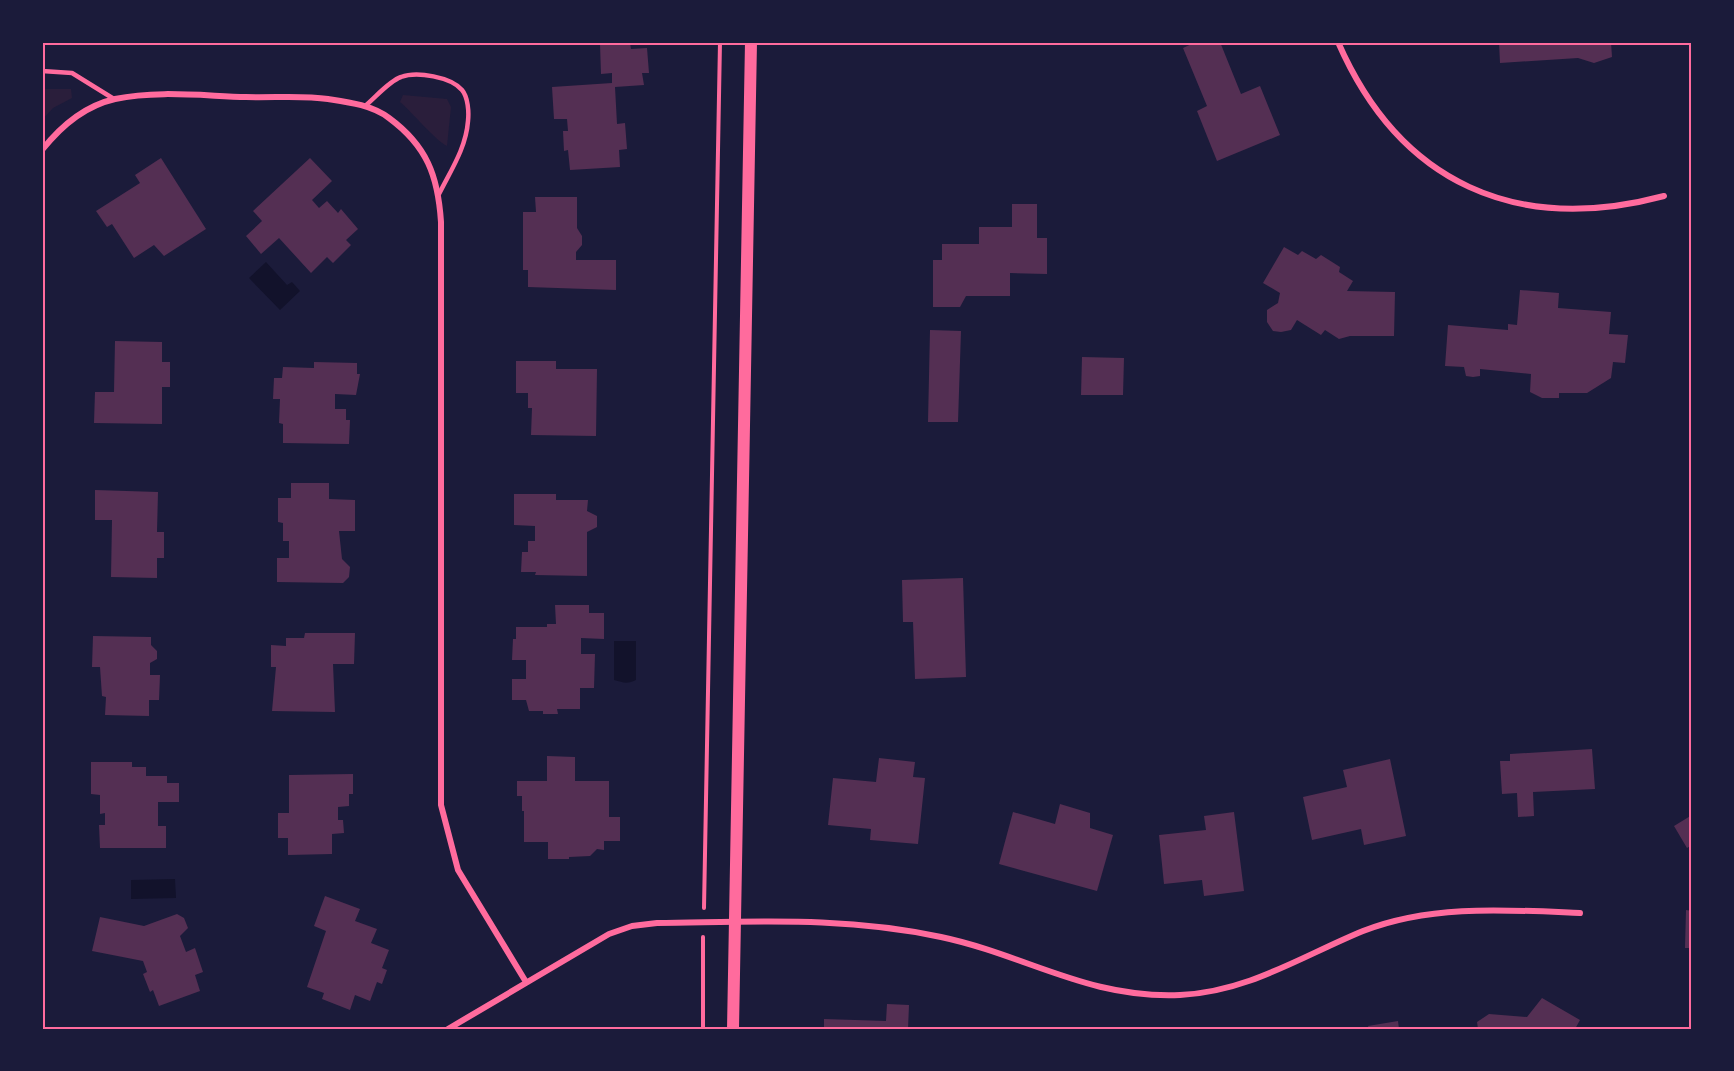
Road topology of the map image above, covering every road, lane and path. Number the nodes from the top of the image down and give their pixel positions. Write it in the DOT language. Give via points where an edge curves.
graph roads {
  1 [pos="720,42"];
  2 [pos="751,42"];
  3 [pos="1338,42"];
  4 [pos="42,71"];
  5 [pos="114,99"];
  6 [pos="365,106"];
  7 [pos="42,150"];
  8 [pos="439,194"];
  9 [pos="1664,196"];
  10 [pos="706,877"];
  11 [pos="1580,913"];
  12 [pos="734,922"];
  13 [pos="701,966"];
  14 [pos="526,982"];
  15 [pos="448,1029"];
  16 [pos="703,1029"];
  17 [pos="733,1029"];
  1 -- 10 [label="path"];
  2 -- 12 [label="main road"];
  3 -- 9 [label="street" via="1352,74 1408,146 1440,173 1476,192 1529,207 1572,210 1632,205"];
  4 -- 5 [label="lane" via="72,73"];
  5 -- 6 [label="street" via="153,95 326,99"];
  5 -- 7 [label="street" via="73,118 57,130"];
  6 -- 8 [label="street" via="387,116 411,137 430,164"];
  6 -- 8 [label="lane" via="400,77 439,79 452,82 463,91 468,105 464,146"];
  8 -- 14 [label="street" via="441,805 459,870"];
  11 -- 12 [label="street" via="1500,910 1422,916 1364,930 1230,989 1182,995 1134,995 1068,980 944,937 884,926 822,920"];
  12 -- 14 [label="street" via="632,926 609,934"];
  12 -- 17 [label="main road"];
  13 -- 16 [label="path"];
  14 -- 15 [label="street"];
}
